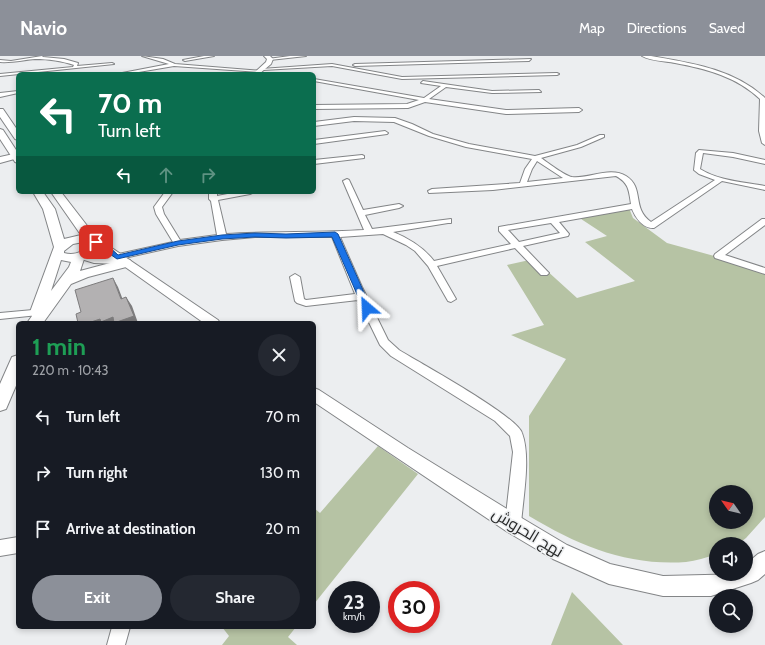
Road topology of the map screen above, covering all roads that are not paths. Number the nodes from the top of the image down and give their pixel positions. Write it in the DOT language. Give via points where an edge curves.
graph roads {
  1 [pos="44,56"];
  2 [pos="144,56"];
  3 [pos="180,56"];
  4 [pos="212,56"];
  5 [pos="304,56"];
  6 [pos="644,56"];
  7 [pos="674,56"];
  8 [pos="269,57"];
  9 [pos="34,58"];
  10 [pos="529,60"];
  11 [pos="0,61"];
  12 [pos="186,61"];
  13 [pos="481,61"];
  14 [pos="683,62"];
  15 [pos="112,64"];
  16 [pos="174,65"];
  17 [pos="332,65"];
  18 [pos="194,67"];
  19 [pos="74,68"];
  20 [pos="278,68"];
  21 [pos="141,70"];
  22 [pos="260,71"];
  23 [pos="44,72"];
  24 [pos="130,72"];
  25 [pos="144,72"];
  26 [pos="304,72"];
  27 [pos="16,74"];
  28 [pos="557,74"];
  29 [pos="0,75"];
  30 [pos="491,75"];
  31 [pos="402,78"];
  32 [pos="316,80"];
  33 [pos="444,86"];
  34 [pos="539,91"];
  35 [pos="16,92"];
  36 [pos="0,95"];
  37 [pos="764,99"];
  38 [pos="425,100"];
  39 [pos="316,107"];
  40 [pos="579,110"];
  41 [pos="0,111"];
  42 [pos="764,118"];
  43 [pos="316,124"];
  44 [pos="0,132"];
  45 [pos="385,133"];
  46 [pos="16,134"];
  47 [pos="362,136"];
  48 [pos="602,136"];
  49 [pos="316,142"];
  50 [pos="366,143"];
  51 [pos="765,143"];
  52 [pos="16,156"];
  53 [pos="16,157"];
  54 [pos="362,157"];
  55 [pos="536,158"];
  56 [pos="0,160"];
  57 [pos="316,162"];
  58 [pos="765,162"];
  59 [pos="569,179"];
  60 [pos="721,179"];
  61 [pos="347,180"];
  62 [pos="523,185"];
  63 [pos="765,188"];
  64 [pos="432,191"];
  65 [pos="39,194"];
  66 [pos="58,194"];
  67 [pos="168,194"];
  68 [pos="232,194"];
  69 [pos="213,196"];
  70 [pos="399,206"];
  71 [pos="635,206"];
  72 [pos="361,213"];
  73 [pos="553,220"];
  74 [pos="448,221"];
  75 [pos="765,221"];
  76 [pos="384,231"];
  77 [pos="369,232"];
  78 [pos="335,234"];
  79 [pos="222,237"];
  80 [pos="93,240"];
  81 [pos="178,243"];
  82 [pos="519,246"];
  83 [pos="59,250"];
  84 [pos="80,256"];
  85 [pos="118,261"];
  86 [pos="433,264"];
  87 [pos="765,270"];
  88 [pos="544,272"];
  89 [pos="295,277"];
  90 [pos="66,281"];
  91 [pos="361,296"];
  92 [pos="451,299"];
  93 [pos="0,316"];
  94 [pos="38,316"];
  95 [pos="210,321"];
  96 [pos="16,366"];
  97 [pos="316,395"];
  98 [pos="0,404"];
  99 [pos="513,524"];
  100 [pos="16,545"];
  101 [pos="0,548"];
  102 [pos="765,561"];
  103 [pos="120,629"];
  104 [pos="116,645"];
  1 -- 9 [label="street"];
  2 -- 16 [label="street"];
  3 -- 12 [label="street"];
  4 -- 12 [label="street"];
  5 -- 8 [label="street"];
  6 -- 14 [label="street"];
  7 -- 14 [label="street"];
  8 -- 22 [label="street" via="269,63"];
  9 -- 11 [label="street"];
  9 -- 19 [label="street" via="64,60 76,64"];
  10 -- 13 [label="street"];
  12 -- 16 [label="street"];
  12 -- 18 [label="street"];
  13 -- 17 [label="street"];
  13 -- 30 [label="street"];
  14 -- 37 [label="street" via="743,82"];
  15 -- 19 [label="street" via="104,67"];
  16 -- 18 [label="street"];
  16 -- 21 [label="street"];
  17 -- 20 [label="street"];
  17 -- 31 [label="street"];
  18 -- 22 [label="street"];
  19 -- 23 [label="street"];
  20 -- 22 [label="street"];
  20 -- 26 [label="street" via="299,69"];
  21 -- 24 [label="street"];
  21 -- 25 [label="street"];
  27 -- 29 [label="street"];
  28 -- 30 [label="street"];
  30 -- 31 [label="street"];
  31 -- 33 [label="street"];
  32 -- 38 [label="street"];
  33 -- 34 [label="street" via="492,92"];
  33 -- 38 [label="street"];
  35 -- 36 [label="street"];
  37 -- 42 [label="street"];
  38 -- 39 [label="street" via="406,107"];
  38 -- 40 [label="street" via="506,112"];
  41 -- 46 [label="main road"];
  42 -- 51 [label="street" via="761,131"];
  43 -- 55 [label="street" via="354,119 394,120 461,144"];
  44 -- 52 [label="main road"];
  45 -- 47 [label="street"];
  47 -- 49 [label="street"];
  47 -- 50 [label="street"];
  48 -- 55 [label="street" via="579,146"];
  53 -- 56 [label="street"];
  54 -- 57 [label="street"];
  55 -- 59 [label="street"];
  55 -- 62 [label="street"];
  58 -- 60 [label="street" via="701,151 698,171"];
  59 -- 62 [label="street"];
  59 -- 71 [label="street" via="612,174 623,176 634,188"];
  60 -- 63 [label="street"];
  60 -- 71 [label="street" via="651,226 638,214"];
  61 -- 72 [label="street"];
  62 -- 64 [label="street"];
  65 -- 83 [label="main road" via="49,209"];
  66 -- 80 [label="main road"];
  67 -- 81 [label="street" via="158,207"];
  68 -- 69 [label="street"];
  69 -- 79 [label="street"];
  70 -- 72 [label="street"];
  71 -- 73 [label="street"];
  72 -- 77 [label="street"];
  73 -- 82 [label="street" via="565,234"];
  73 -- 82 [label="street" via="502,229"];
  74 -- 76 [label="street"];
  75 -- 87 [label="street" via="718,256"];
  76 -- 77 [label="street"];
  76 -- 86 [label="street" via="410,242"];
  77 -- 78 [label="street"];
  78 -- 79 [label="street"];
  78 -- 91 [label="street"];
  79 -- 81 [label="street"];
  80 -- 83 [label="main road" via="74,240"];
  80 -- 84 [label="main road" via="95,248"];
  80 -- 85 [label="street"];
  81 -- 85 [label="street"];
  82 -- 86 [label="street"];
  82 -- 88 [label="street"];
  83 -- 84 [label="main road" via="58,255 66,258"];
  83 -- 94 [label="main road"];
  84 -- 85 [label="street" via="94,260"];
  84 -- 90 [label="main road"];
  85 -- 90 [label="main road"];
  85 -- 95 [label="street"];
  86 -- 92 [label="street"];
  89 -- 91 [label="street" via="300,301 306,303"];
  90 -- 94 [label="main road"];
  91 -- 99 [label="street" via="384,342 395,353 499,417 516,433 520,452"];
  93 -- 94 [label="street"];
  96 -- 98 [label="main road"];
  97 -- 99 [label="street, نهج الحروش"];
  99 -- 102 [label="street, نهج الحروش" via="560,552 609,574 662,586 712,586 751,573"];
  100 -- 101 [label="street"];
  103 -- 104 [label="street"];
}
